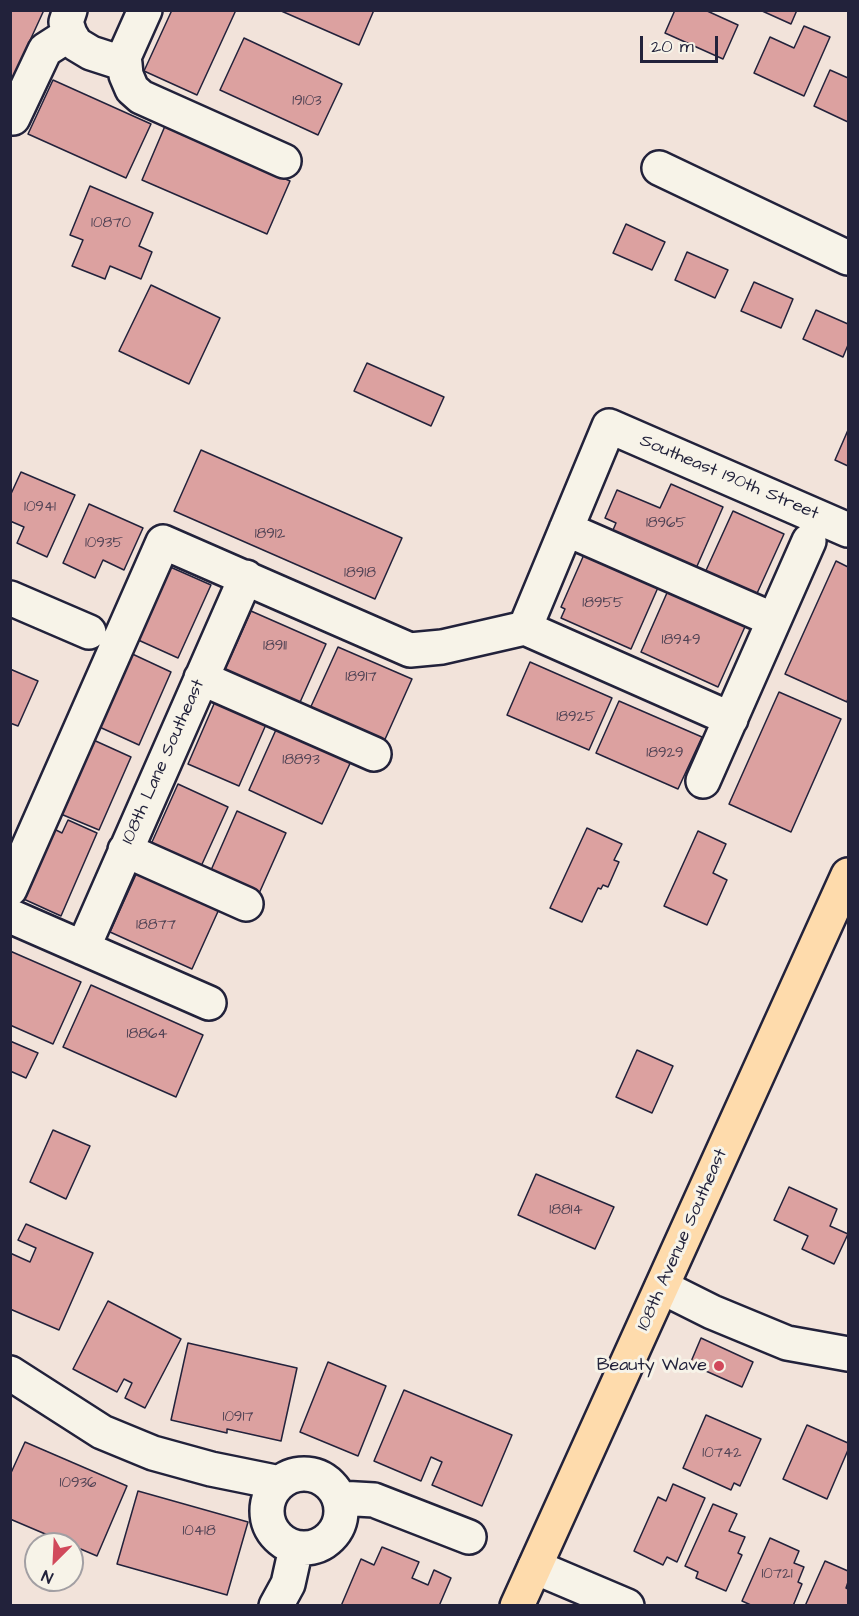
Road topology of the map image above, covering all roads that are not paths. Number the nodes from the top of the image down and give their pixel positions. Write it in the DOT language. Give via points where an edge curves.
graph roads {
  1 [pos="145,10"];
  2 [pos="70,22"];
  3 [pos="125,64"];
  4 [pos="13,118"];
  5 [pos="284,161"];
  6 [pos="659,168"];
  7 [pos="849,258"];
  8 [pos="566,529"];
  9 [pos="849,530"];
  10 [pos="809,541"];
  11 [pos="246,577"];
  12 [pos="10,598"];
  13 [pos="774,620"];
  14 [pos="525,628"];
  15 [pos="89,632"];
  16 [pos="201,678"];
  17 [pos="731,719"];
  18 [pos="374,754"];
  19 [pos="703,781"];
  20 [pos="125,850"];
  21 [pos="849,875"];
  22 [pos="10,889"];
  23 [pos="246,904"];
  24 [pos="10,916"];
  25 [pos="83,948"];
  26 [pos="209,1003"];
  27 [pos="662,1287"];
  28 [pos="849,1354"];
  29 [pos="10,1373"];
  30 [pos="280,1482"];
  31 [pos="339,1498"];
  32 [pos="470,1537"];
  33 [pos="296,1548"];
  34 [pos="535,1567"];
  35 [pos="276,1605"];
  36 [pos="517,1605"];
  37 [pos="627,1605"];
  1 -- 3 [label="street" via="124,57"];
  2 -- 3 [label="street" via="76,44"];
  2 -- 4 [label="street" via="45,50"];
  3 -- 5 [label="street" via="132,88 141,97"];
  6 -- 7 [label="street"];
  8 -- 9 [label="street, Southeast 190th Street" via="609,426"];
  8 -- 13 [label="street"];
  8 -- 14 [label="street"];
  10 -- 13 [label="street"];
  11 -- 14 [label="street" via="410,650 442,647"];
  11 -- 16 [label="street, 108th Lane Southeast"];
  11 -- 22 [label="street" via="163,542"];
  12 -- 15 [label="street"];
  13 -- 17 [label="street"];
  14 -- 17 [label="street"];
  16 -- 18 [label="street"];
  16 -- 20 [label="street, 108th Lane Southeast"];
  17 -- 19 [label="street"];
  20 -- 23 [label="street"];
  20 -- 25 [label="street, 108th Lane Southeast"];
  21 -- 27 [label="main road, 108th Avenue Southeast"];
  24 -- 25 [label="street"];
  25 -- 26 [label="street"];
  27 -- 28 [label="street" via="787,1343"];
  27 -- 34 [label="main road, 108th Avenue Southeast"];
  29 -- 30 [label="street" via="102,1432 132,1445 211,1469"];
  30 -- 31 [label="street" via="302,1474 313,1475 324,1480"];
  30 -- 33 [label="street" via="268,1503 267,1514 276,1536"];
  31 -- 32 [label="street" via="374,1500"];
  31 -- 33 [label="street" via="336,1531 318,1546"];
  33 -- 35 [label="street" via="288,1584"];
  34 -- 36 [label="main road, 108th Avenue Southeast"];
  34 -- 37 [label="street"];
}
